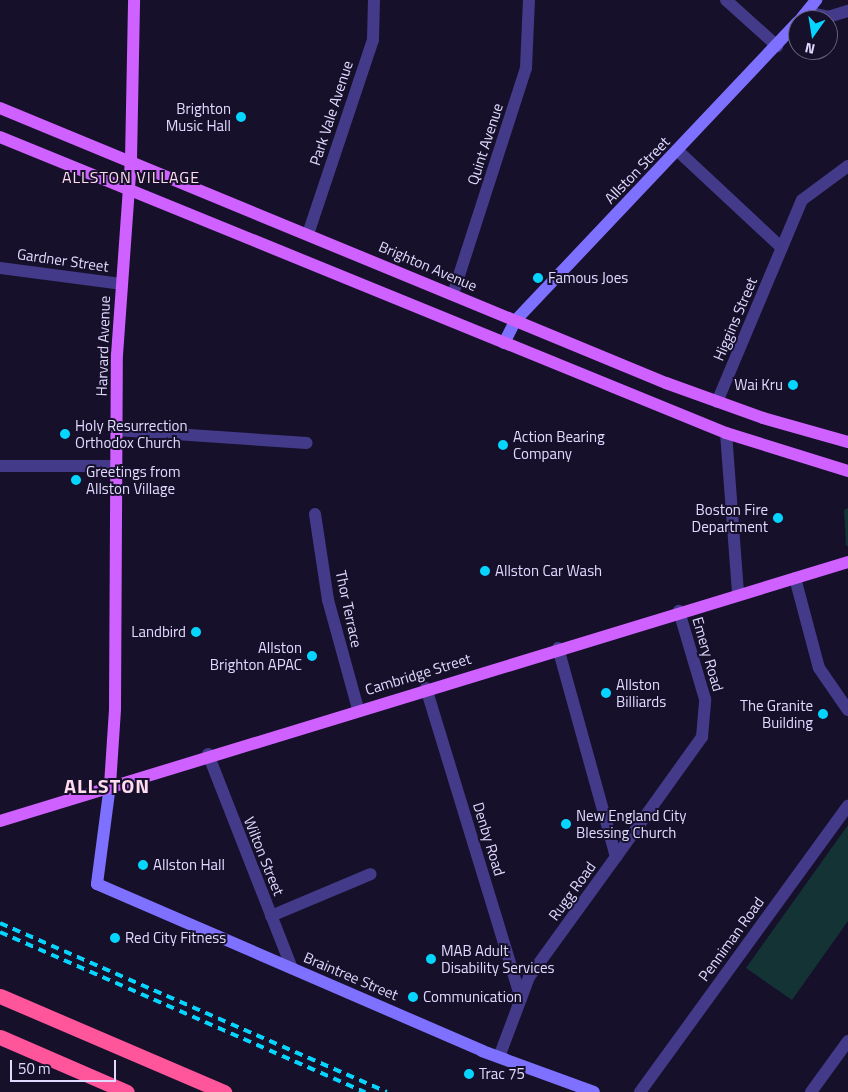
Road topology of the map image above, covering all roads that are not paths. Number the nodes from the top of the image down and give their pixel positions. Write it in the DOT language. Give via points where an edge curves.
graph roads {
  1 [pos="134,0"];
  2 [pos="374,0"];
  3 [pos="529,0"];
  4 [pos="726,0"];
  5 [pos="816,0"];
  6 [pos="808,10"];
  7 [pos="788,33"];
  8 [pos="777,46"];
  9 [pos="0,108"];
  10 [pos="0,137"];
  11 [pos="678,151"];
  12 [pos="131,160"];
  13 [pos="848,166"];
  14 [pos="129,189"];
  15 [pos="308,234"];
  16 [pos="782,248"];
  17 [pos="0,268"];
  18 [pos="122,284"];
  19 [pos="452,294"];
  20 [pos="515,321"];
  21 [pos="504,343"];
  22 [pos="717,402"];
  23 [pos="116,430"];
  24 [pos="726,433"];
  25 [pos="848,442"];
  26 [pos="307,443"];
  27 [pos="0,466"];
  28 [pos="116,466"];
  29 [pos="848,471"];
  30 [pos="315,514"];
  31 [pos="848,562"];
  32 [pos="795,578"];
  33 [pos="738,594"];
  34 [pos="679,611"];
  35 [pos="558,648"];
  36 [pos="426,688"];
  37 [pos="358,709"];
  38 [pos="848,710"];
  39 [pos="208,754"];
  40 [pos="110,785"];
  41 [pos="848,806"];
  42 [pos="0,821"];
  43 [pos="616,857"];
  44 [pos="371,874"];
  45 [pos="270,916"];
  46 [pos="292,968"];
  47 [pos="0,996"];
  48 [pos="520,1000"];
  49 [pos="0,1038"];
  50 [pos="848,1041"];
  51 [pos="499,1057"];
  52 [pos="127,1092"];
  53 [pos="224,1092"];
  54 [pos="594,1092"];
  55 [pos="640,1092"];
  56 [pos="811,1092"];
  1 -- 12 [label="main road, Harvard Avenue"];
  2 -- 15 [label="street, Park Vale Avenue" via="373,40"];
  3 -- 19 [label="street, Quint Avenue" via="526,68"];
  4 -- 8 [label="street"];
  5 -- 6 [label="street, Allston Street"];
  7 -- 8 [label="street, Allston Street"];
  8 -- 11 [label="street, Allston Street"];
  9 -- 12 [label="main road, Brighton Avenue"];
  10 -- 14 [label="main road"];
  11 -- 16 [label="street"];
  11 -- 20 [label="street, Allston Street"];
  12 -- 14 [label="main road, Harvard Avenue"];
  12 -- 15 [label="main road, Brighton Avenue"];
  13 -- 16 [label="street, Higgins Street" via="806,194"];
  14 -- 18 [label="main road, Harvard Avenue"];
  14 -- 21 [label="main road"];
  15 -- 19 [label="main road, Brighton Avenue"];
  16 -- 22 [label="street, Higgins Street"];
  17 -- 18 [label="street, Gardner Street"];
  18 -- 23 [label="main road, Harvard Avenue"];
  19 -- 20 [label="main road, Brighton Avenue"];
  20 -- 21 [label="street, Allston Street"];
  20 -- 22 [label="main road, Brighton Avenue"];
  21 -- 24 [label="main road"];
  22 -- 25 [label="main road, Brighton Avenue"];
  23 -- 26 [label="street"];
  23 -- 28 [label="main road, Harvard Avenue"];
  24 -- 29 [label="main road"];
  24 -- 33 [label="street"];
  27 -- 28 [label="street"];
  28 -- 40 [label="main road, Harvard Avenue" via="115,709"];
  30 -- 37 [label="street, Thor Terrace" via="328,600"];
  31 -- 32 [label="main road, Cambridge Street"];
  32 -- 33 [label="main road, Cambridge Street"];
  32 -- 38 [label="street" via="819,668"];
  33 -- 34 [label="main road, Cambridge Street"];
  34 -- 35 [label="main road, Cambridge Street"];
  34 -- 43 [label="street, Emery Road" via="705,699 702,737"];
  35 -- 36 [label="main road, Cambridge Street"];
  35 -- 43 [label="street, Rugg Road"];
  36 -- 37 [label="main road, Cambridge Street"];
  36 -- 48 [label="street, Denby Road"];
  37 -- 39 [label="main road, Cambridge Street"];
  39 -- 40 [label="main road, Cambridge Street"];
  39 -- 45 [label="street, Wilton Street"];
  40 -- 42 [label="main road, Cambridge Street"];
  40 -- 46 [label="street, Braintree Street" via="97,884"];
  41 -- 55 [label="street, Penniman Road"];
  43 -- 48 [label="street, Rugg Road" via="529,977"];
  44 -- 45 [label="street"];
  45 -- 46 [label="street, Wilton Street"];
  46 -- 51 [label="street, Braintree Street"];
  47 -- 53 [label="highway"];
  48 -- 51 [label="street, Rugg Road"];
  49 -- 52 [label="highway"];
  50 -- 56 [label="street"];
  51 -- 54 [label="street, Braintree Street"];
}
